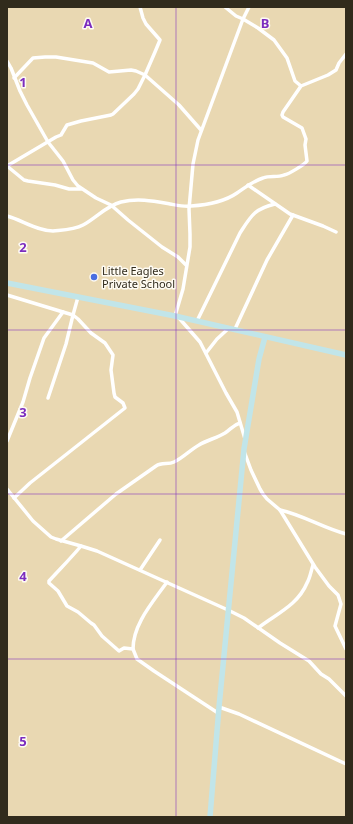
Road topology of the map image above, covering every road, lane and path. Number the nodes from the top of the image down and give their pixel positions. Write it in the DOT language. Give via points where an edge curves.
graph roads {
  1 [pos="140,7"];
  2 [pos="225,7"];
  3 [pos="249,7"];
  4 [pos="243,19"];
  5 [pos="346,54"];
  6 [pos="7,61"];
  7 [pos="145,75"];
  8 [pos="14,78"];
  9 [pos="301,86"];
  10 [pos="201,130"];
  11 [pos="48,142"];
  12 [pos="7,166"];
  13 [pos="248,184"];
  14 [pos="81,189"];
  15 [pos="275,204"];
  16 [pos="111,205"];
  17 [pos="189,206"];
  18 [pos="293,215"];
  19 [pos="7,216"];
  20 [pos="336,232"];
  21 [pos="186,265"];
  22 [pos="7,283"];
  23 [pos="7,295"];
  24 [pos="79,296"];
  25 [pos="63,312"];
  26 [pos="73,315"];
  27 [pos="177,317"];
  28 [pos="197,321"];
  29 [pos="232,329"];
  30 [pos="265,337"];
  31 [pos="206,354"];
  32 [pos="346,355"];
  33 [pos="48,398"];
  34 [pos="240,424"];
  35 [pos="245,440"];
  36 [pos="7,441"];
  37 [pos="244,449"];
  38 [pos="7,490"];
  39 [pos="14,498"];
  40 [pos="280,510"];
  41 [pos="346,534"];
  42 [pos="160,540"];
  43 [pos="61,541"];
  44 [pos="81,546"];
  45 [pos="313,565"];
  46 [pos="140,570"];
  47 [pos="167,582"];
  48 [pos="228,610"];
  49 [pos="258,628"];
  50 [pos="346,649"];
  51 [pos="133,650"];
  52 [pos="346,696"];
  53 [pos="218,710"];
  54 [pos="346,764"];
  55 [pos="210,817"];
  1 -- 7 [label="street" via="142,18 160,40"];
  2 -- 4 [label="street"];
  3 -- 4 [label="street"];
  4 -- 9 [label="street" via="274,40 287,58 295,81"];
  4 -- 10 [label="street"];
  5 -- 9 [label="street" via="336,70"];
  6 -- 8 [label="street"];
  7 -- 8 [label="street" via="131,70 109,72 93,63 45,57 33,58"];
  7 -- 10 [label="street" via="179,105"];
  7 -- 11 [label="street" via="134,94 111,115 67,125 61,135"];
  8 -- 11 [label="street"];
  9 -- 13 [label="street" via="282,115 302,128 306,139 306,163 285,175 268,176"];
  10 -- 17 [label="street" via="193,164"];
  11 -- 12 [label="street"];
  11 -- 14 [label="street" via="63,161 72,180"];
  12 -- 14 [label="street" via="24,180"];
  13 -- 15 [label="street"];
  13 -- 17 [label="street" via="232,196 212,203"];
  14 -- 16 [label="street"];
  15 -- 18 [label="street"];
  15 -- 28 [label="street" via="255,212 248,221"];
  16 -- 17 [label="street" via="132,200 150,200"];
  16 -- 19 [label="street" via="83,225 66,230 46,231"];
  16 -- 21 [label="street"];
  17 -- 21 [label="street" via="190,240"];
  18 -- 20 [label="street"];
  18 -- 29 [label="street"];
  21 -- 27 [label="street"];
  22 -- 24 [label="street"];
  23 -- 25 [label="street"];
  24 -- 26 [label="street"];
  24 -- 27 [label="street"];
  25 -- 26 [label="street"];
  25 -- 36 [label="street" via="44,338"];
  26 -- 33 [label="street"];
  26 -- 39 [label="street" via="105,343 113,355 111,370 115,397 125,408"];
  27 -- 28 [label="street"];
  27 -- 31 [label="street" via="200,342"];
  28 -- 29 [label="street"];
  29 -- 30 [label="street"];
  29 -- 31 [label="street" via="216,339"];
  30 -- 32 [label="street"];
  30 -- 35 [label="street"];
  31 -- 34 [label="street" via="237,412"];
  34 -- 35 [label="street"];
  34 -- 43 [label="street" via="200,444 174,462 159,464 116,494"];
  35 -- 37 [label="street"];
  37 -- 40 [label="street" via="260,489"];
  37 -- 48 [label="street"];
  38 -- 39 [label="street"];
  39 -- 43 [label="street" via="33,521 51,537"];
  40 -- 41 [label="street"];
  40 -- 45 [label="street"];
  42 -- 46 [label="street"];
  43 -- 44 [label="street"];
  44 -- 46 [label="street"];
  44 -- 51 [label="street" via="49,583 58,591 67,606 94,625 119,651 124,648"];
  45 -- 49 [label="street" via="308,582 297,599"];
  45 -- 50 [label="street" via="339,598 341,604 335,626"];
  46 -- 47 [label="street"];
  47 -- 48 [label="street"];
  47 -- 51 [label="street" via="140,622"];
  48 -- 49 [label="street"];
  48 -- 53 [label="street"];
  49 -- 52 [label="street" via="309,661"];
  51 -- 53 [label="street" via="137,659 154,671"];
  53 -- 54 [label="street" via="239,714"];
  53 -- 55 [label="street"];
}
